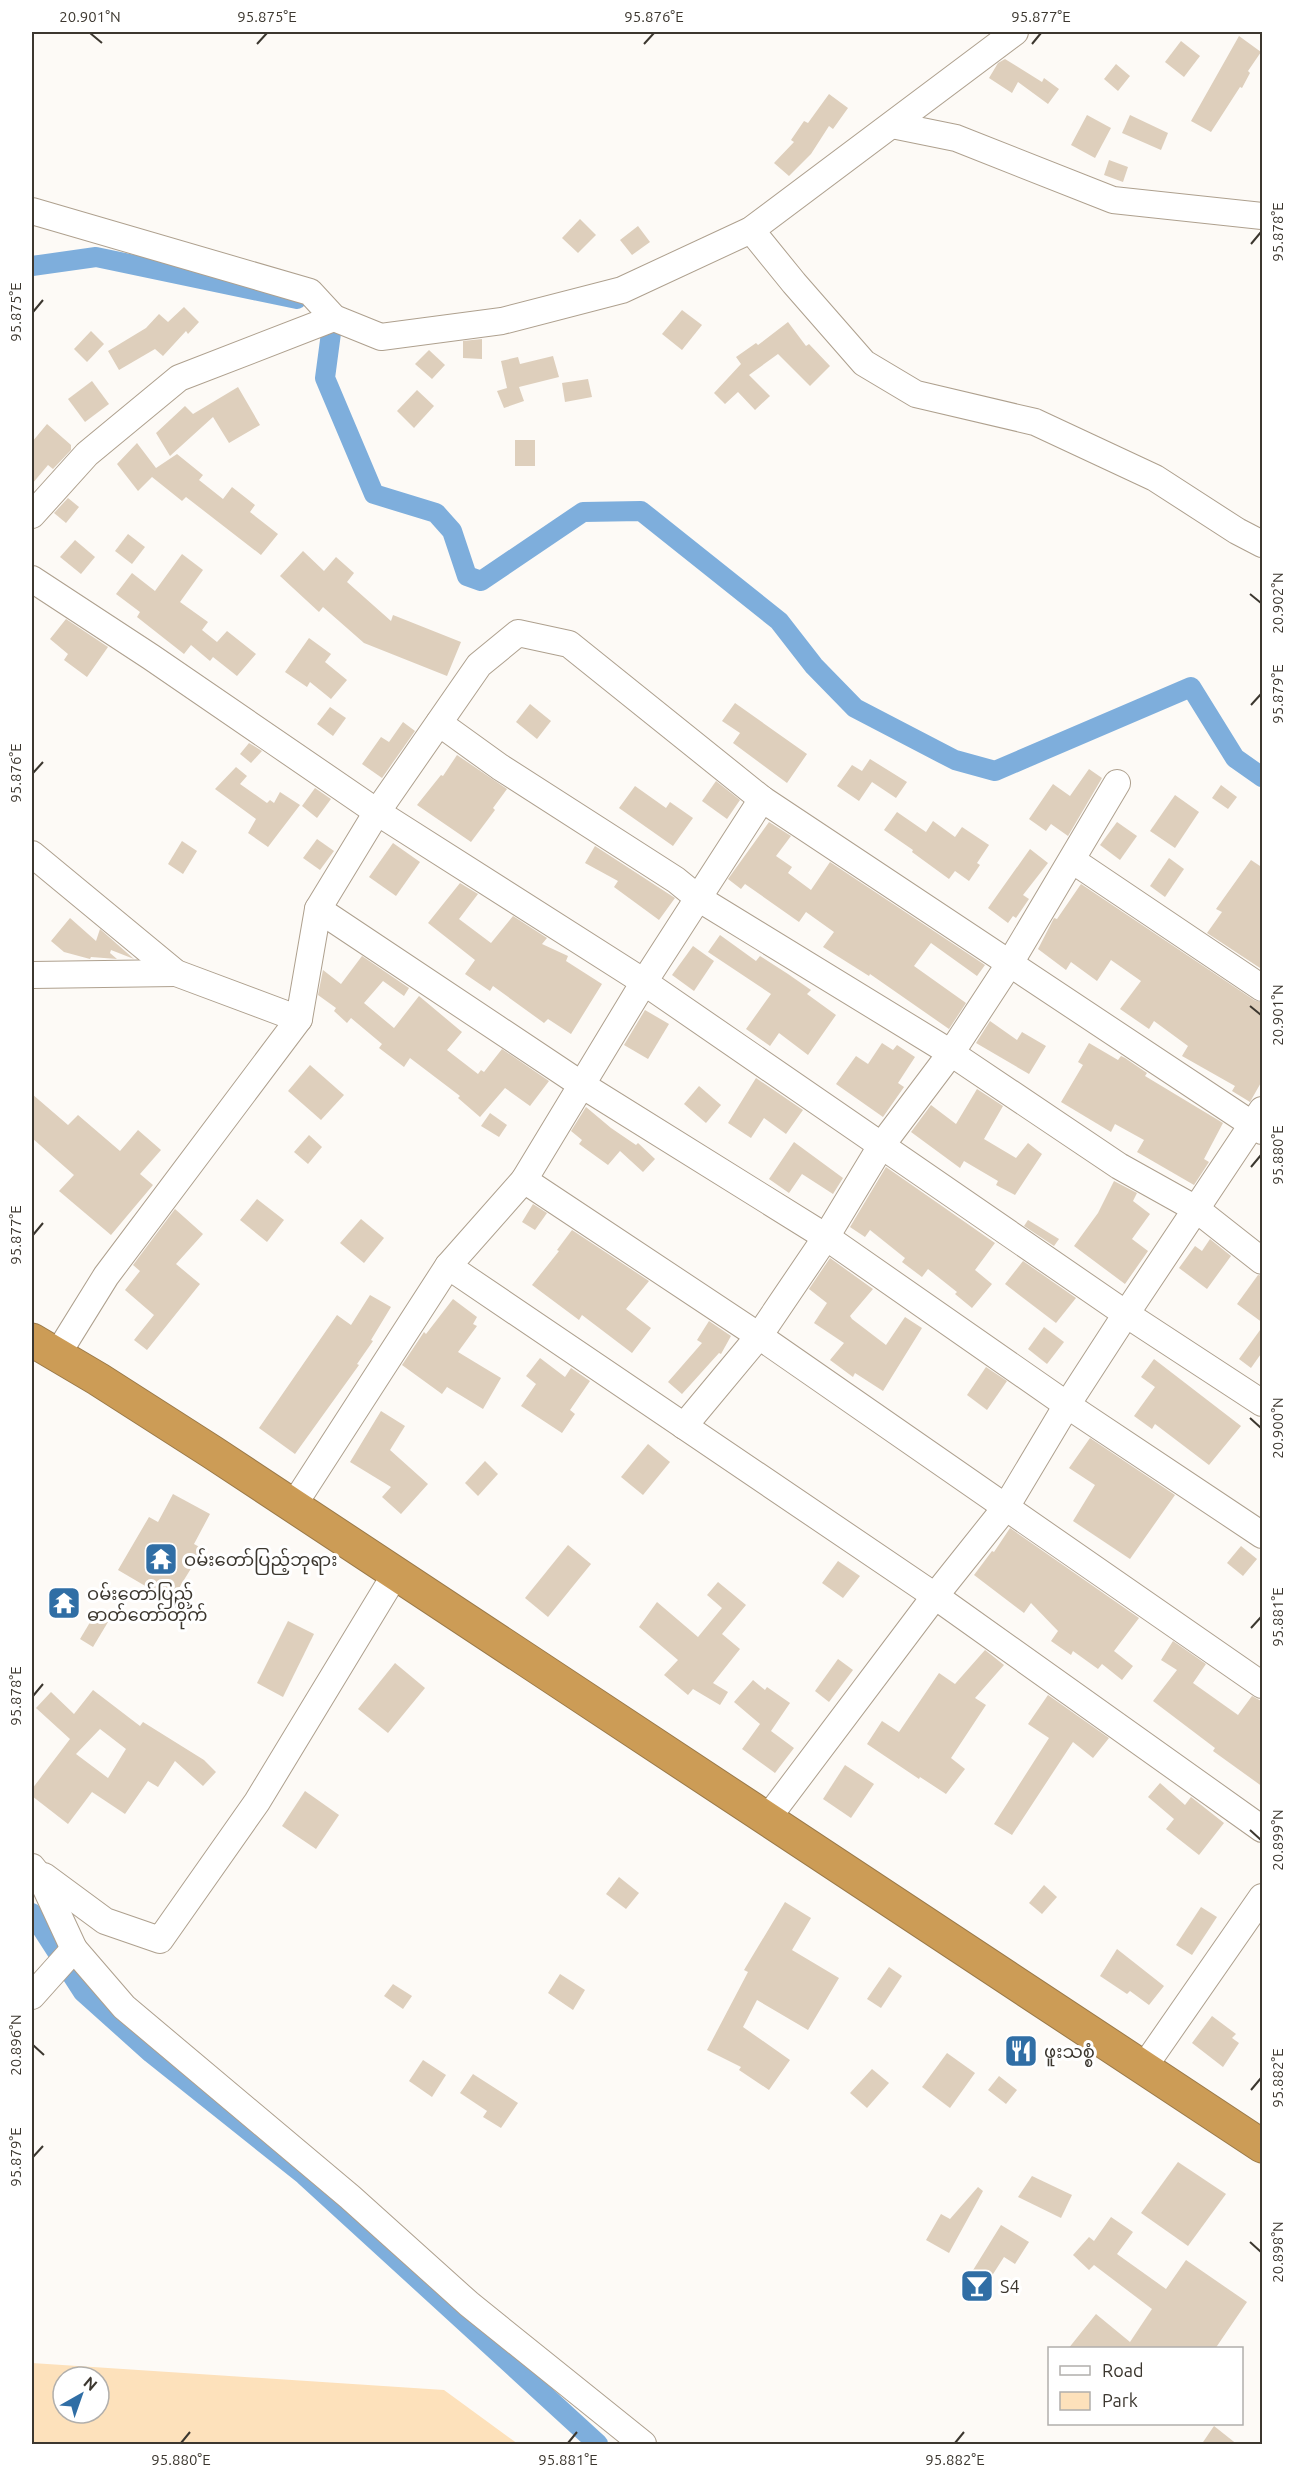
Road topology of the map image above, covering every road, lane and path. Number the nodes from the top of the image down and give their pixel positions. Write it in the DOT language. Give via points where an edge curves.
graph roads {
  1 [pos="1015,32"];
  2 [pos="892,124"];
  3 [pos="32,212"];
  4 [pos="1263,216"];
  5 [pos="751,230"];
  6 [pos="334,318"];
  7 [pos="32,515"];
  8 [pos="1263,544"];
  9 [pos="32,579"];
  10 [pos="439,723"];
  11 [pos="1117,783"];
  12 [pos="762,799"];
  13 [pos="377,812"];
  14 [pos="32,854"];
  15 [pos="1071,860"];
  16 [pos="698,898"];
  17 [pos="318,909"];
  18 [pos="1010,963"];
  19 [pos="176,973"];
  20 [pos="32,975"];
  21 [pos="644,982"];
  22 [pos="1263,988"];
  23 [pos="299,1019"];
  24 [pos="951,1053"];
  25 [pos="582,1085"];
  26 [pos="1259,1122"];
  27 [pos="881,1146"];
  28 [pos="524,1180"];
  29 [pos="1196,1209"];
  30 [pos="826,1237"];
  31 [pos="1263,1261"];
  32 [pos="448,1266"];
  33 [pos="1126,1314"];
  34 [pos="759,1336"];
  35 [pos="44,1347"];
  36 [pos="1263,1403"];
  37 [pos="1067,1405"];
  38 [pos="684,1426"];
  39 [pos="293,1506"];
  40 [pos="1006,1507"];
  41 [pos="1263,1536"];
  42 [pos="396,1573"];
  43 [pos="935,1596"];
  44 [pos="1263,1685"];
  45 [pos="767,1819"];
  46 [pos="1263,1829"];
  47 [pos="35,1876"];
  48 [pos="1263,1897"];
  49 [pos="64,1958"];
  50 [pos="32,1996"];
  51 [pos="1144,2067"];
  52 [pos="1263,2146"];
  53 [pos="643,2445"];
  1 -- 2 [label="street"];
  2 -- 4 [label="street" via="956,138 1113,200"];
  2 -- 5 [label="street"];
  3 -- 6 [label="street" via="310,292"];
  5 -- 6 [label="street" via="622,290 502,321 381,337"];
  5 -- 8 [label="street" via="864,363 916,394 1035,422 1155,478"];
  6 -- 7 [label="street" via="179,378 87,454"];
  9 -- 13 [label="street"];
  10 -- 12 [label="street" via="479,665 518,633 569,644"];
  10 -- 13 [label="street"];
  10 -- 16 [label="street"];
  11 -- 15 [label="street"];
  12 -- 16 [label="street"];
  12 -- 18 [label="street"];
  13 -- 17 [label="street"];
  13 -- 21 [label="street"];
  14 -- 19 [label="street"];
  15 -- 18 [label="street"];
  15 -- 22 [label="street"];
  16 -- 21 [label="street"];
  16 -- 24 [label="street"];
  17 -- 23 [label="street"];
  17 -- 25 [label="street"];
  18 -- 24 [label="street"];
  18 -- 26 [label="street"];
  19 -- 20 [label="street"];
  19 -- 23 [label="street"];
  21 -- 25 [label="street"];
  21 -- 27 [label="street"];
  23 -- 35 [label="street" via="106,1276"];
  24 -- 27 [label="street"];
  24 -- 29 [label="street" via="1119,1166"];
  25 -- 28 [label="street"];
  25 -- 30 [label="street"];
  26 -- 29 [label="street"];
  27 -- 30 [label="street"];
  27 -- 33 [label="street"];
  28 -- 32 [label="street"];
  28 -- 34 [label="street"];
  29 -- 31 [label="street"];
  29 -- 33 [label="street"];
  30 -- 34 [label="street"];
  30 -- 37 [label="street"];
  32 -- 38 [label="street"];
  32 -- 39 [label="street"];
  33 -- 36 [label="street"];
  33 -- 37 [label="street"];
  34 -- 38 [label="street"];
  34 -- 40 [label="street"];
  35 -- 39 [label="highway"];
  37 -- 40 [label="street"];
  37 -- 41 [label="street"];
  38 -- 43 [label="street"];
  39 -- 42 [label="highway"];
  40 -- 43 [label="street"];
  40 -- 44 [label="street"];
  42 -- 45 [label="highway"];
  42 -- 47 [label="street" via="257,1802 160,1940 105,1921 44,1876"];
  43 -- 45 [label="street"];
  43 -- 46 [label="street"];
  45 -- 51 [label="highway"];
  47 -- 49 [label="street"];
  48 -- 51 [label="street"];
  49 -- 50 [label="street"];
  49 -- 53 [label="street" via="350,2197 469,2304"];
  51 -- 52 [label="highway"];
}
